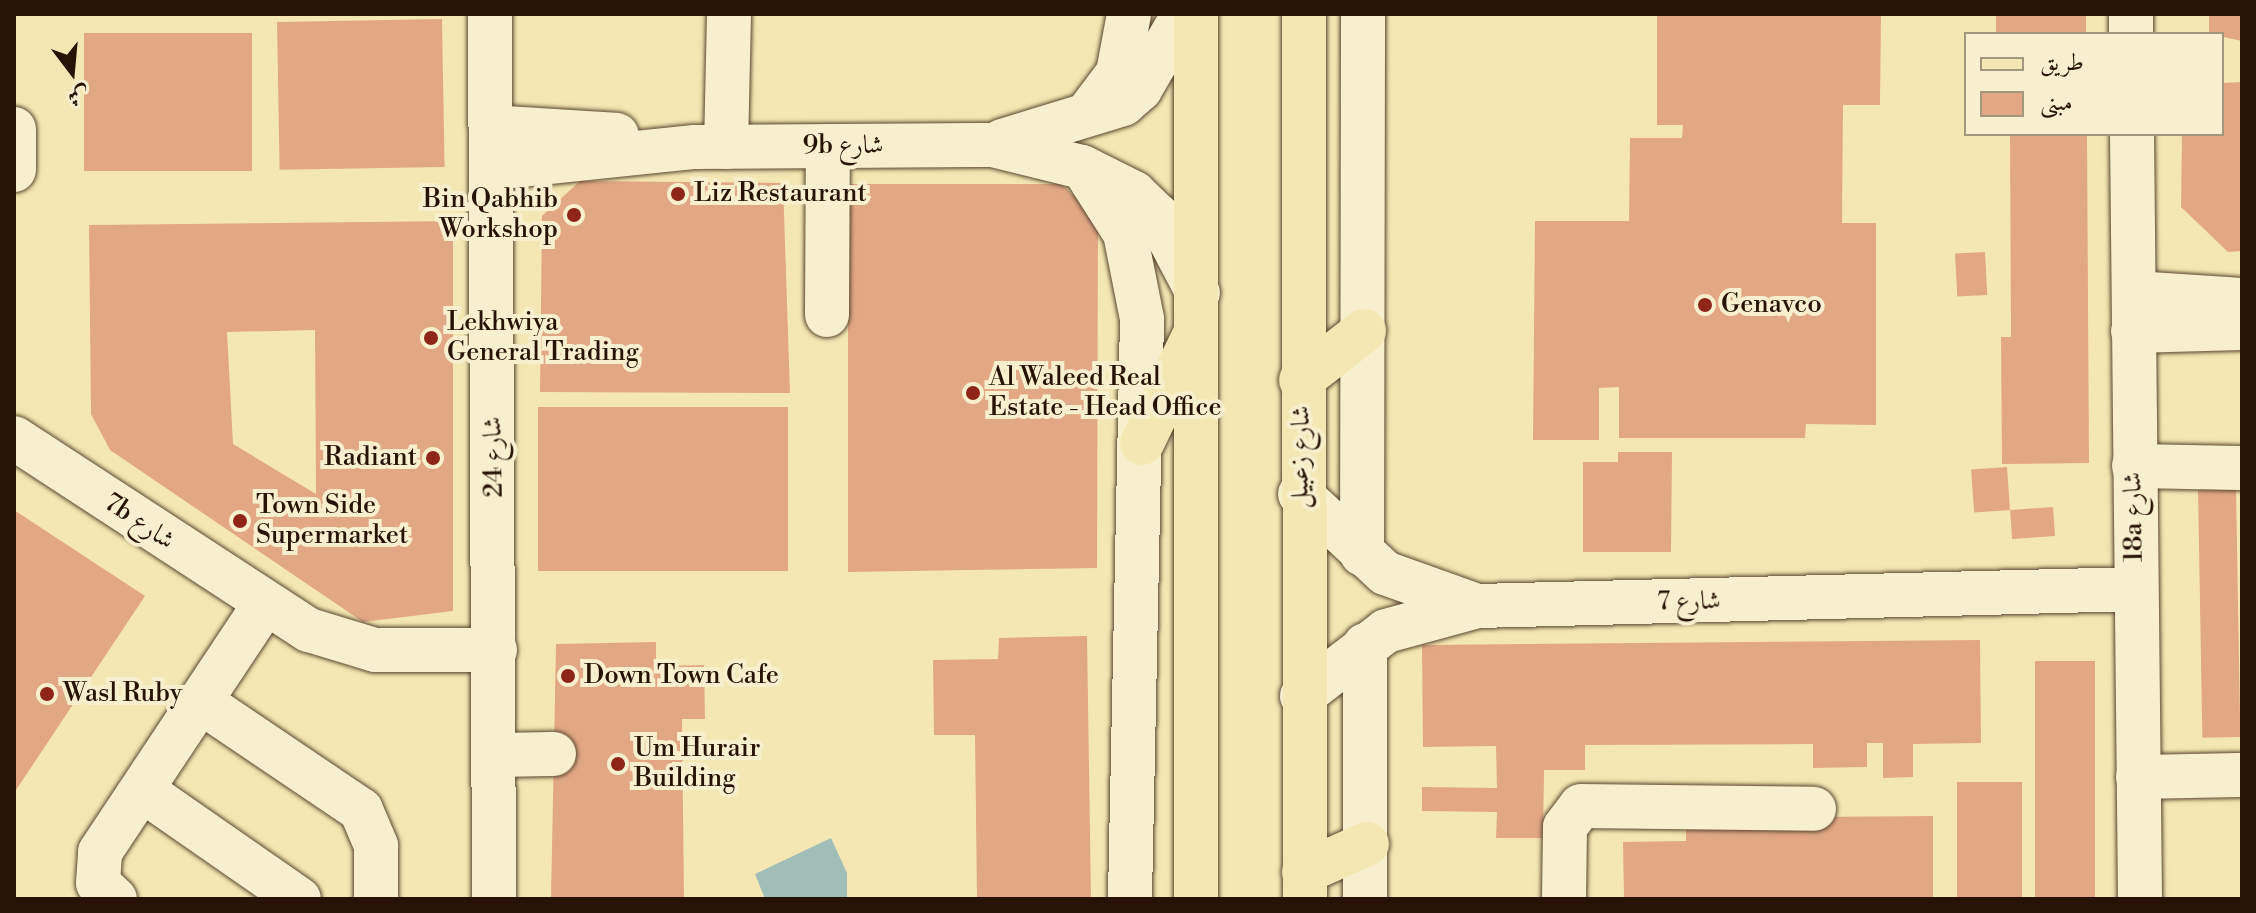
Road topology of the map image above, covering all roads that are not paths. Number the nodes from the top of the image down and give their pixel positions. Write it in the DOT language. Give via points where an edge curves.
graph roads {
  1 [pos="490,14"];
  2 [pos="729,14"];
  3 [pos="1129,14"];
  4 [pos="1184,14"];
  5 [pos="1196,14"];
  6 [pos="1304,14"];
  7 [pos="1363,14"];
  8 [pos="1066,127"];
  9 [pos="14,129"];
  10 [pos="2132,136"];
  11 [pos="992,145"];
  12 [pos="828,146"];
  13 [pos="710,147"];
  14 [pos="491,148"];
  15 [pos="1082,167"];
  16 [pos="14,170"];
  17 [pos="2242,300"];
  18 [pos="1198,310"];
  19 [pos="2133,312"];
  20 [pos="827,315"];
  21 [pos="2242,328"];
  22 [pos="1364,331"];
  23 [pos="1301,380"];
  24 [pos="14,438"];
  25 [pos="1142,443"];
  26 [pos="2134,466"];
  27 [pos="2242,468"];
  28 [pos="1300,494"];
  29 [pos="1362,554"];
  30 [pos="2135,599"];
  31 [pos="264,605"];
  32 [pos="1478,606"];
  33 [pos="1365,645"];
  34 [pos="496,664"];
  35 [pos="1302,696"];
  36 [pos="201,702"];
  37 [pos="495,763"];
  38 [pos="554,764"];
  39 [pos="2242,775"];
  40 [pos="2138,777"];
  41 [pos="142,790"];
  42 [pos="1814,809"];
  43 [pos="1367,844"];
  44 [pos="1305,886"];
  45 [pos="115,899"];
  46 [pos="299,899"];
  47 [pos="376,899"];
  48 [pos="494,899"];
  49 [pos="1130,899"];
  50 [pos="1196,899"];
  51 [pos="1365,899"];
  52 [pos="1564,899"];
  53 [pos="2140,899"];
  1 -- 14 [label="street, شارع 24"];
  2 -- 13 [label="street"];
  3 -- 8 [label="street" via="1118,73"];
  4 -- 8 [label="street, 9b شارع" via="1140,89 1102,116"];
  5 -- 18 [label="main road"];
  6 -- 23 [label="main road, شارع زعبيل"];
  7 -- 22 [label="street"];
  8 -- 11 [label="street, 9b شارع"];
  9 -- 16 [label="street"];
  10 -- 19 [label="street, 18a شارع"];
  11 -- 12 [label="street, 9b شارع"];
  11 -- 15 [label="street, 9b شارع"];
  12 -- 13 [label="street, 9b شارع"];
  12 -- 20 [label="street"];
  13 -- 14 [label="street, 9b شارع"];
  14 -- 34 [label="street, شارع 24"];
  15 -- 18 [label="street, 9b شارع" via="1134,193 1157,215"];
  15 -- 25 [label="street" via="1109,202 1135,272"];
  17 -- 19 [label="street"];
  18 -- 25 [label="main road"];
  18 -- 50 [label="main road"];
  19 -- 21 [label="street"];
  19 -- 26 [label="street, 18a شارع"];
  22 -- 23 [label="main road"];
  22 -- 29 [label="street"];
  23 -- 28 [label="main road, شارع زعبيل"];
  24 -- 31 [label="street, 7b شارع"];
  25 -- 49 [label="street"];
  26 -- 27 [label="street"];
  26 -- 30 [label="street, 18a شارع"];
  28 -- 29 [label="street, شارع 7"];
  28 -- 35 [label="main road, شارع زعبيل"];
  29 -- 32 [label="street, شارع 7" via="1419,589"];
  30 -- 32 [label="street, شارع 7" via="1991,589 1901,599"];
  30 -- 40 [label="street, 18a شارع"];
  31 -- 34 [label="street, 7b شارع" via="354,646"];
  31 -- 36 [label="street"];
  32 -- 33 [label="street, شارع 7" via="1431,613"];
  33 -- 35 [label="street, شارع 7"];
  33 -- 43 [label="street"];
  34 -- 37 [label="street, شارع 24"];
  35 -- 44 [label="main road, شارع زعبيل"];
  36 -- 41 [label="street"];
  36 -- 47 [label="street" via="361,810 376,846"];
  37 -- 38 [label="street"];
  37 -- 48 [label="street, شارع 24"];
  39 -- 40 [label="street"];
  40 -- 53 [label="street, 18a شارع"];
  41 -- 45 [label="street" via="96,863 98,883"];
  41 -- 46 [label="street"];
  42 -- 52 [label="street" via="1581,806 1565,827"];
  43 -- 44 [label="main road"];
  43 -- 51 [label="street"];
}
